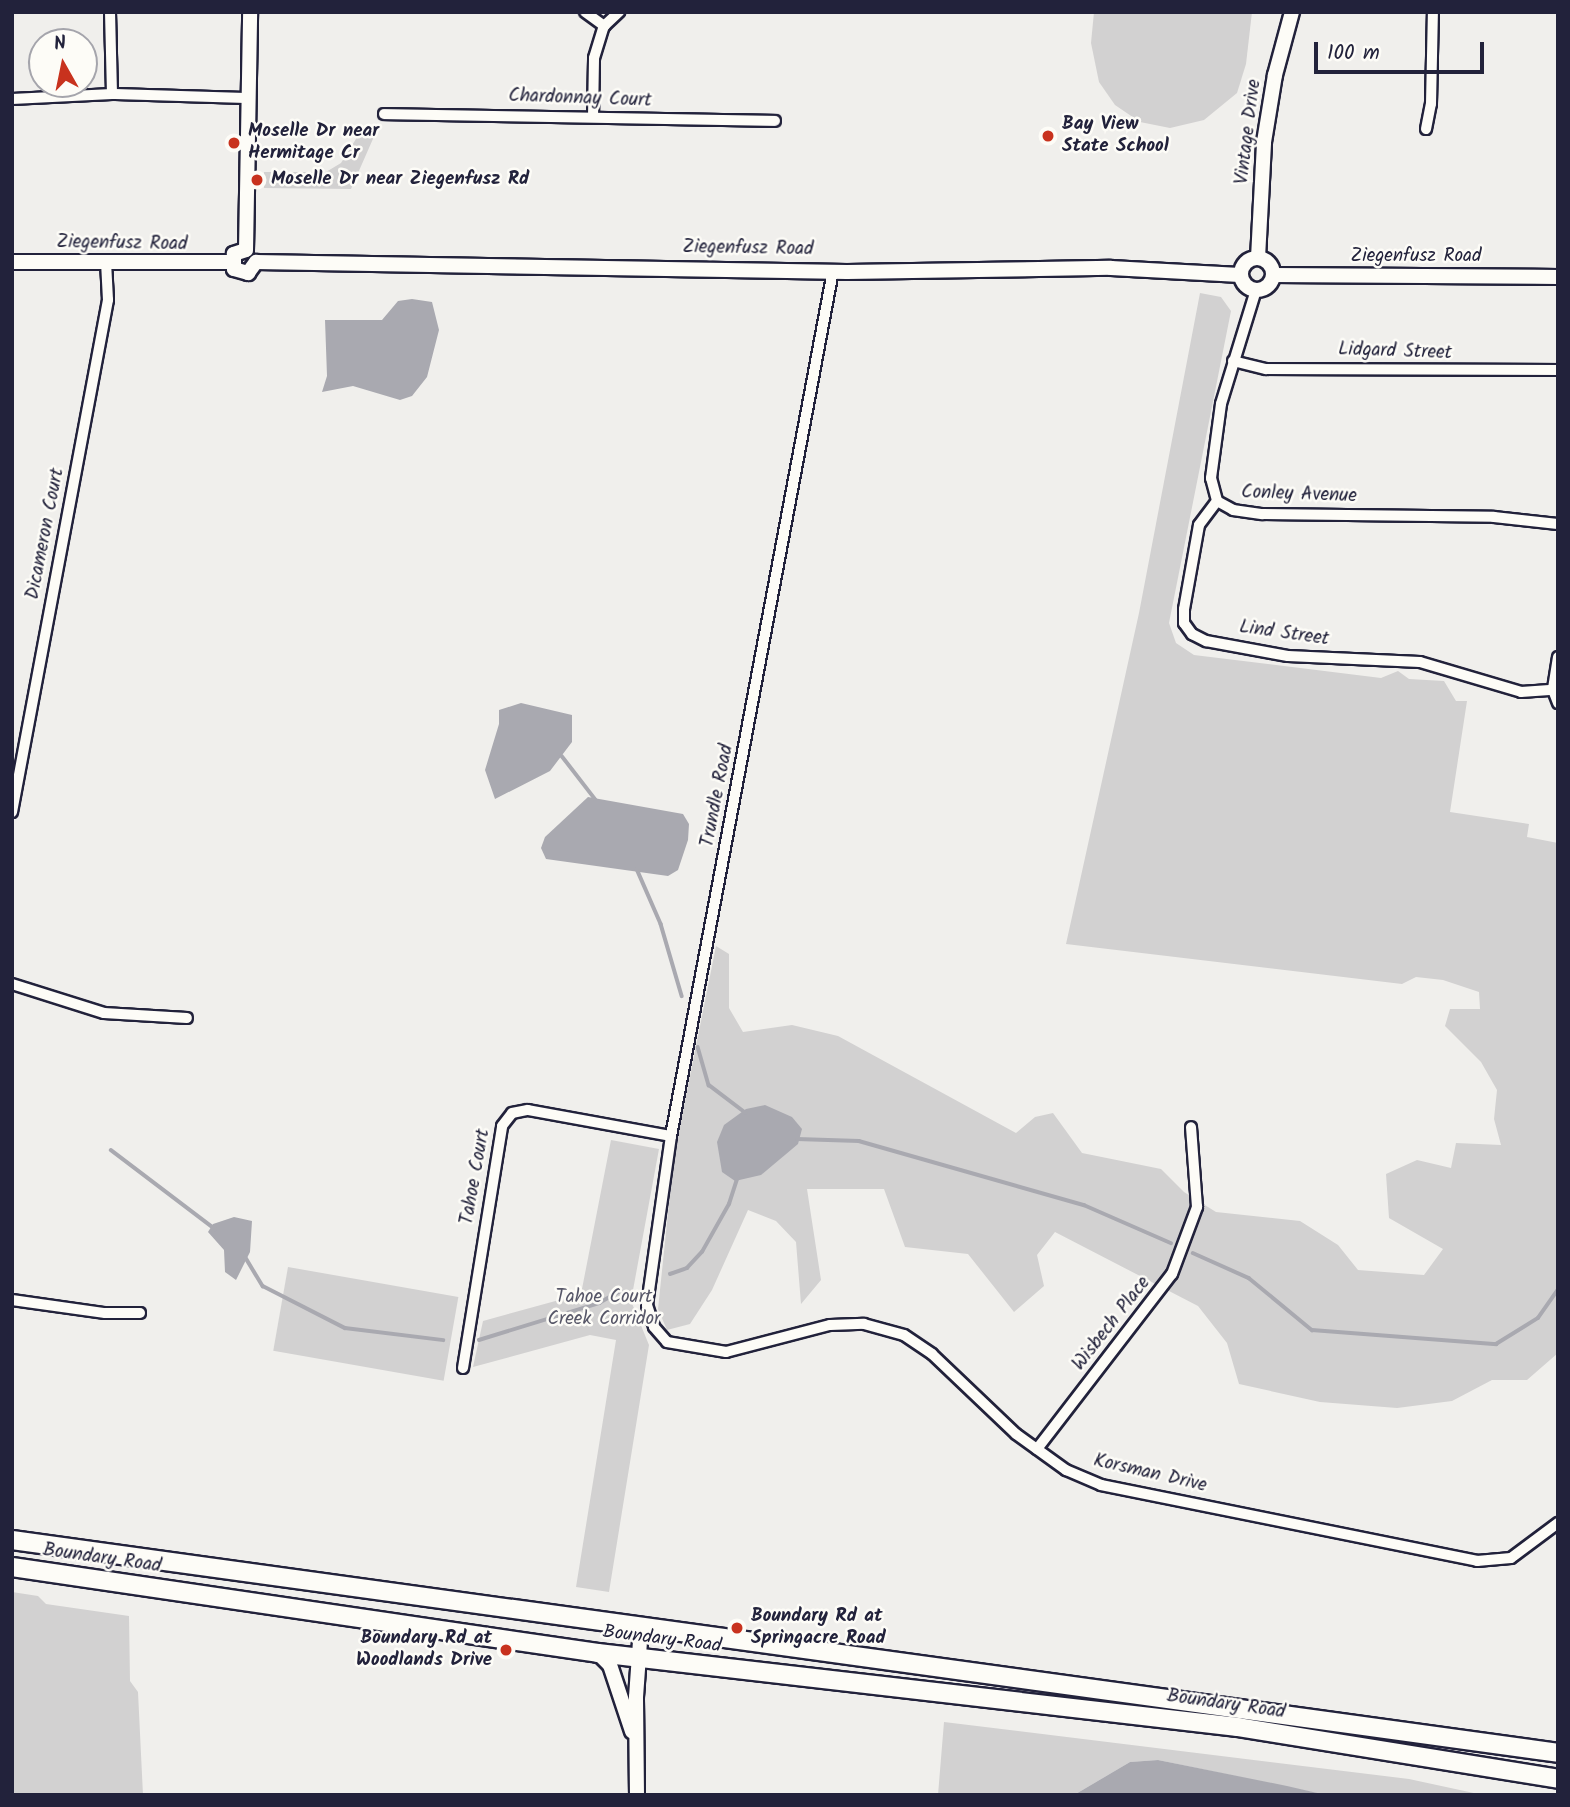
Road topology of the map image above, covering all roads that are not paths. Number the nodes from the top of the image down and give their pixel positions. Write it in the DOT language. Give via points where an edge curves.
graph roads {
  1 [pos="110,12"];
  2 [pos="250,12"];
  3 [pos="585,12"];
  4 [pos="619,12"];
  5 [pos="1292,12"];
  6 [pos="1433,12"];
  7 [pos="604,26"];
  8 [pos="112,94"];
  9 [pos="249,98"];
  10 [pos="12,99"];
  11 [pos="384,114"];
  12 [pos="593,117"];
  13 [pos="775,121"];
  14 [pos="1426,129"];
  15 [pos="251,256"];
  16 [pos="1258,258"];
  17 [pos="232,261"];
  18 [pos="12,262"];
  19 [pos="106,263"];
  20 [pos="833,271"];
  21 [pos="1240,275"];
  22 [pos="1273,275"];
  23 [pos="1558,277"];
  24 [pos="1256,290"];
  25 [pos="1233,361"];
  26 [pos="1558,370"];
  27 [pos="1217,501"];
  28 [pos="1558,524"];
  29 [pos="1558,657"];
  30 [pos="1553,690"];
  31 [pos="1558,703"];
  32 [pos="12,811"];
  33 [pos="12,984"];
  34 [pos="187,1017"];
  35 [pos="1191,1127"];
  36 [pos="671,1136"];
  37 [pos="12,1300"];
  38 [pos="141,1313"];
  39 [pos="654,1327"];
  40 [pos="463,1368"];
  41 [pos="1037,1449"];
  42 [pos="1558,1523"];
  43 [pos="12,1540"];
  44 [pos="12,1567"];
  45 [pos="641,1628"];
  46 [pos="598,1653"];
  47 [pos="639,1658"];
  48 [pos="637,1749"];
  49 [pos="1558,1753"];
  50 [pos="1558,1779"];
  51 [pos="637,1795"];
  1 -- 8 [label="street"];
  2 -- 9 [label="street"];
  3 -- 7 [label="street"];
  4 -- 7 [label="street"];
  5 -- 16 [label="street, Vintage Drive" via="1264,142"];
  6 -- 14 [label="street"];
  7 -- 12 [label="street" via="594,58"];
  8 -- 9 [label="street"];
  8 -- 10 [label="street"];
  9 -- 15 [label="street"];
  11 -- 12 [label="street, Chardonnay Court"];
  12 -- 13 [label="street, Chardonnay Court"];
  15 -- 17 [label="street" via="238,251"];
  15 -- 17 [label="street, Ziegenfusz Road" via="244,274 234,269"];
  15 -- 20 [label="street, Ziegenfusz Road"];
  16 -- 21 [label="street" via="1245,263"];
  16 -- 22 [label="street" via="1270,264"];
  17 -- 19 [label="street, Ziegenfusz Road"];
  18 -- 19 [label="street, Ziegenfusz Road"];
  19 -- 32 [label="street, Dicameron Court" via="108,300"];
  20 -- 21 [label="street, Ziegenfusz Road" via="1111,268"];
  20 -- 36 [label="street, Trundle Road"];
  21 -- 24 [label="street" via="1246,287"];
  22 -- 23 [label="street, Ziegenfusz Road"];
  22 -- 24 [label="street" via="1268,285"];
  24 -- 25 [label="street, Conley Avenue"];
  25 -- 26 [label="street, Lidgard Street" via="1266,369"];
  25 -- 27 [label="street, Conley Avenue" via="1226,377 1211,478"];
  27 -- 28 [label="street, Conley Avenue" via="1233,510 1263,514 1494,517"];
  27 -- 30 [label="street, Lind Street" via="1199,525 1184,609 1184,623 1192,634 1206,641 1288,656 1420,662 1521,692"];
  29 -- 30 [label="street"];
  30 -- 31 [label="street"];
  33 -- 34 [label="street" via="104,1013"];
  35 -- 41 [label="street, Wisbech Place" via="1197,1208 1172,1274"];
  36 -- 39 [label="street, Trundle Road" via="647,1305"];
  36 -- 40 [label="street, Tahoe Court" via="528,1110 512,1113 502,1126"];
  37 -- 38 [label="street" via="105,1313"];
  39 -- 41 [label="street, Korsman Drive" via="667,1342 726,1352 830,1325 864,1324 904,1335 932,1354 985,1409"];
  41 -- 42 [label="street, Korsman Drive" via="1066,1470 1101,1485 1477,1561 1511,1558"];
  43 -- 45 [label="highway, Boundary Road"];
  44 -- 46 [label="highway, Boundary Road"];
  45 -- 47 [label="street"];
  45 -- 49 [label="highway, Boundary Road"];
  46 -- 47 [label="highway, Boundary Road"];
  46 -- 48 [label="street" via="610,1665"];
  47 -- 48 [label="street"];
  47 -- 50 [label="highway, Boundary Road" via="1238,1727"];
  48 -- 51 [label="street"];
}
